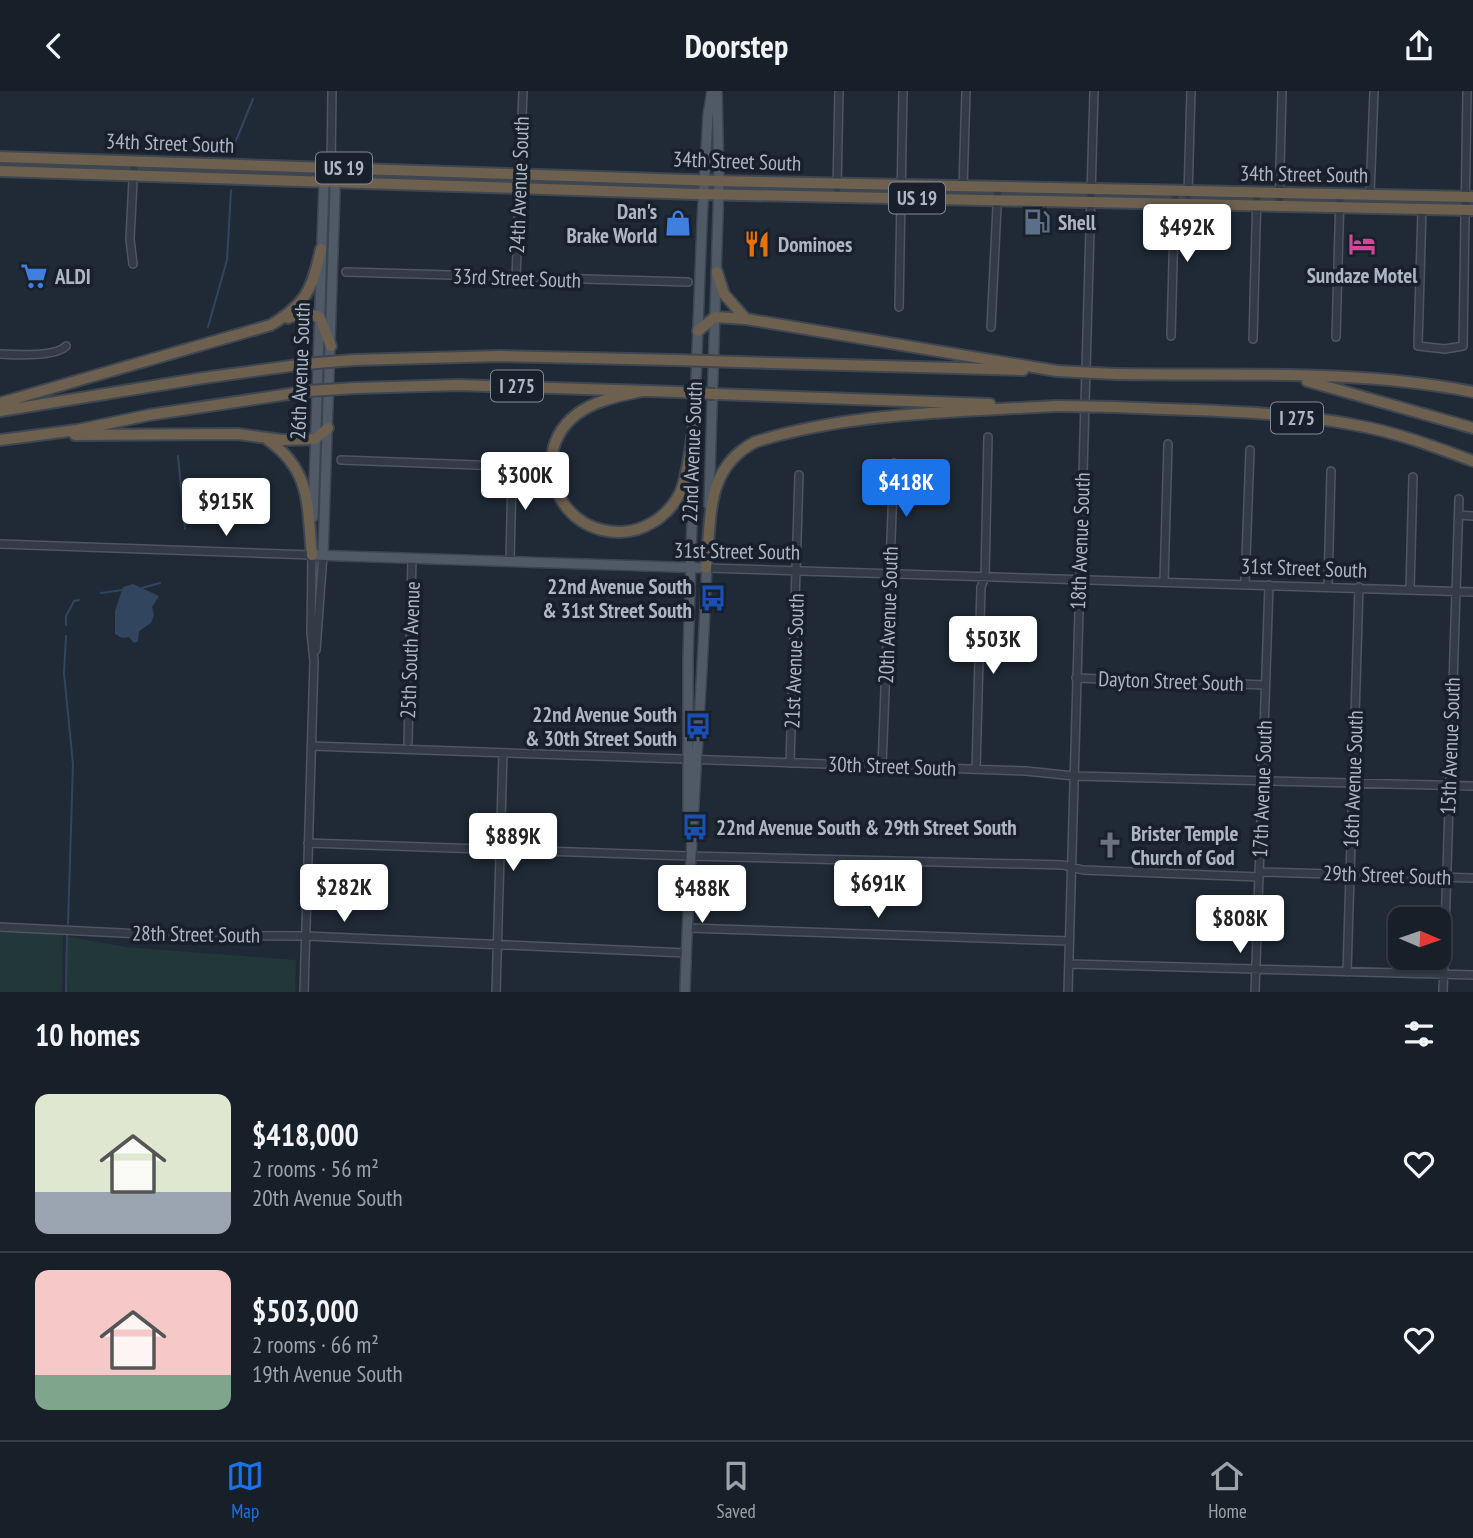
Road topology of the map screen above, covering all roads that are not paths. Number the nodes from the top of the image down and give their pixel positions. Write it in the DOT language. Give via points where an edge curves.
graph roads {
  1 [pos="332,91"];
  2 [pos="523,91"];
  3 [pos="712,91"];
  4 [pos="717,91"];
  5 [pos="839,91"];
  6 [pos="903,91"];
  7 [pos="966,91"];
  8 [pos="1094,91"];
  9 [pos="1191,91"];
  10 [pos="1282,91"];
  11 [pos="1374,91"];
  12 [pos="1467,91"];
  13 [pos="0,157"];
  14 [pos="134,161"];
  15 [pos="331,167"];
  16 [pos="0,171"];
  17 [pos="520,173"];
  18 [pos="133,175"];
  19 [pos="704,180"];
  20 [pos="719,181"];
  21 [pos="330,182"];
  22 [pos="837,183"];
  23 [pos="900,185"];
  24 [pos="963,187"];
  25 [pos="998,187"];
  26 [pos="519,188"];
  27 [pos="1091,189"];
  28 [pos="1175,190"];
  29 [pos="1188,191"];
  30 [pos="1257,193"];
  31 [pos="1279,193"];
  32 [pos="704,194"];
  33 [pos="719,194"];
  34 [pos="1340,194"];
  35 [pos="1370,195"];
  36 [pos="837,196"];
  37 [pos="902,197"];
  38 [pos="1469,197"];
  39 [pos="997,199"];
  40 [pos="1091,201"];
  41 [pos="1175,203"];
  42 [pos="1188,203"];
  43 [pos="1257,205"];
  44 [pos="1279,206"];
  45 [pos="1339,207"];
  46 [pos="1422,209"];
  47 [pos="1470,210"];
  48 [pos="321,249"];
  49 [pos="133,264"];
  50 [pos="346,272"];
  51 [pos="717,272"];
  52 [pos="516,278"];
  53 [pos="688,282"];
  54 [pos="1464,286"];
  55 [pos="1473,286"];
  56 [pos="899,307"];
  57 [pos="715,317"];
  58 [pos="320,318"];
  59 [pos="746,319"];
  60 [pos="271,325"];
  61 [pos="991,327"];
  62 [pos="698,331"];
  63 [pos="1171,336"];
  64 [pos="1336,337"];
  65 [pos="1253,339"];
  66 [pos="66,346"];
  67 [pos="331,346"];
  68 [pos="0,354"];
  69 [pos="1057,371"];
  70 [pos="1292,377"];
  71 [pos="642,391"];
  72 [pos="1473,392"];
  73 [pos="0,403"];
  74 [pos="1056,406"];
  75 [pos="0,411"];
  76 [pos="694,427"];
  77 [pos="328,428"];
  78 [pos="1473,428"];
  79 [pos="34,435"];
  80 [pos="252,435"];
  81 [pos="988,437"];
  82 [pos="315,439"];
  83 [pos="0,440"];
  84 [pos="1168,444"];
  85 [pos="1250,450"];
  86 [pos="341,460"];
  87 [pos="1473,461"];
  88 [pos="894,463"];
  89 [pos="1331,471"];
  90 [pos="799,475"];
  91 [pos="1413,477"];
  92 [pos="1459,499"];
  93 [pos="1458,515"];
  94 [pos="1473,516"];
  95 [pos="0,544"];
  96 [pos="317,555"];
  97 [pos="412,558"];
  98 [pos="510,561"];
  99 [pos="691,568"];
  100 [pos="706,568"];
  101 [pos="798,570"];
  102 [pos="890,573"];
  103 [pos="985,577"];
  104 [pos="1079,579"];
  105 [pos="1164,582"];
  106 [pos="1245,584"];
  107 [pos="1269,585"];
  108 [pos="1328,586"];
  109 [pos="1359,587"];
  110 [pos="1410,589"];
  111 [pos="1455,591"];
  112 [pos="1473,592"];
  113 [pos="1076,678"];
  114 [pos="1265,685"];
  115 [pos="408,742"];
  116 [pos="312,746"];
  117 [pos="503,753"];
  118 [pos="686,759"];
  119 [pos="698,760"];
  120 [pos="790,763"];
  121 [pos="882,766"];
  122 [pos="976,769"];
  123 [pos="1074,776"];
  124 [pos="1262,781"];
  125 [pos="1353,783"];
  126 [pos="1449,785"];
  127 [pos="1473,786"];
  128 [pos="309,843"];
  129 [pos="500,850"];
  130 [pos="689,856"];
  131 [pos="1072,869"];
  132 [pos="1259,874"];
  133 [pos="1350,874"];
  134 [pos="1446,877"];
  135 [pos="1473,878"];
  136 [pos="0,927"];
  137 [pos="687,928"];
  138 [pos="306,936"];
  139 [pos="1069,941"];
  140 [pos="497,944"];
  141 [pos="686,953"];
  142 [pos="1069,964"];
  143 [pos="1256,969"];
  144 [pos="1347,972"];
  145 [pos="1444,974"];
  146 [pos="1473,975"];
  147 [pos="304,992"];
  148 [pos="496,992"];
  149 [pos="685,992"];
  150 [pos="1068,992"];
  151 [pos="1255,992"];
  152 [pos="1443,992"];
  1 -- 15 [label="street, 26th Avenue South"];
  2 -- 17 [label="street, 24th Avenue South"];
  3 -- 19 [label="main road, 22nd Avenue South"];
  4 -- 20 [label="main road, 22nd Avenue South"];
  5 -- 22 [label="street"];
  6 -- 23 [label="street"];
  7 -- 24 [label="street"];
  8 -- 27 [label="street, 18th Avenue South"];
  9 -- 29 [label="street"];
  10 -- 31 [label="street"];
  11 -- 35 [label="street"];
  12 -- 38 [label="street"];
  13 -- 14 [label="highway, 34th Street South / US 19"];
  14 -- 15 [label="highway, 34th Street South / US 19"];
  14 -- 18 [label="street"];
  15 -- 17 [label="highway, 34th Street South / US 19"];
  15 -- 21 [label="main road, 26th Avenue South"];
  16 -- 18 [label="highway, 34th Street South / US 19"];
  17 -- 19 [label="highway, 34th Street South / US 19"];
  17 -- 26 [label="street, 24th Avenue South"];
  18 -- 21 [label="highway, 34th Street South / US 19"];
  18 -- 49 [label="street"];
  19 -- 20 [label="highway, 34th Street South / US 19"];
  19 -- 32 [label="main road, 22nd Avenue South"];
  20 -- 22 [label="highway, 34th Street South / US 19"];
  20 -- 33 [label="main road, 22nd Avenue South"];
  21 -- 26 [label="highway, 34th Street South / US 19"];
  21 -- 48 [label="main road, 26th Avenue South"];
  21 -- 67 [label="main road, 26th Avenue South"];
  22 -- 23 [label="highway, 34th Street South / US 19"];
  22 -- 36 [label="street"];
  23 -- 24 [label="highway, 34th Street South / US 19"];
  23 -- 37 [label="street"];
  24 -- 25 [label="highway, 34th Street South / US 19"];
  25 -- 27 [label="highway, 34th Street South / US 19"];
  25 -- 39 [label="street"];
  26 -- 32 [label="highway, 34th Street South / US 19"];
  26 -- 52 [label="street, 24th Avenue South"];
  27 -- 28 [label="highway, 34th Street South / US 19"];
  27 -- 40 [label="street, 18th Avenue South"];
  28 -- 29 [label="highway, 34th Street South / US 19"];
  28 -- 41 [label="street"];
  29 -- 30 [label="highway, 34th Street South / US 19"];
  29 -- 42 [label="street"];
  30 -- 31 [label="highway, 34th Street South / US 19"];
  30 -- 43 [label="street"];
  31 -- 34 [label="highway, 34th Street South / US 19"];
  31 -- 44 [label="street"];
  32 -- 33 [label="highway, 34th Street South / US 19"];
  32 -- 62 [label="main road, 22nd Avenue South"];
  33 -- 36 [label="highway, 34th Street South / US 19"];
  33 -- 51 [label="main road, 22nd Avenue South"];
  34 -- 35 [label="highway, 34th Street South / US 19"];
  34 -- 45 [label="street"];
  35 -- 38 [label="highway, 34th Street South / US 19"];
  36 -- 37 [label="highway, 34th Street South / US 19"];
  37 -- 39 [label="highway, 34th Street South / US 19"];
  37 -- 56 [label="street"];
  38 -- 47 [label="street"];
  39 -- 40 [label="highway, 34th Street South / US 19"];
  39 -- 61 [label="street"];
  40 -- 41 [label="highway, 34th Street South / US 19"];
  40 -- 104 [label="street, 18th Avenue South"];
  41 -- 42 [label="highway, 34th Street South / US 19"];
  41 -- 63 [label="street"];
  42 -- 43 [label="highway, 34th Street South / US 19"];
  43 -- 44 [label="highway, 34th Street South / US 19"];
  43 -- 65 [label="street"];
  44 -- 45 [label="highway, 34th Street South / US 19"];
  45 -- 46 [label="highway, 34th Street South / US 19"];
  45 -- 64 [label="street"];
  46 -- 47 [label="highway, 34th Street South / US 19"];
  46 -- 54 [label="street" via="1418,346 1463,346"];
  47 -- 54 [label="street"];
  48 -- 58 [label="main road, 26th Avenue South"];
  48 -- 60 [label="highway" via="309,291 293,311"];
  50 -- 52 [label="street, 33rd Street South"];
  51 -- 57 [label="main road, 22nd Avenue South"];
  51 -- 59 [label="highway" via="724,294"];
  52 -- 53 [label="street, 33rd Street South"];
  54 -- 55 [label="street"];
  57 -- 59 [label="highway"];
  57 -- 62 [label="highway"];
  57 -- 100 [label="main road, 22nd Avenue South"];
  58 -- 60 [label="highway" via="299,313"];
  58 -- 67 [label="highway"];
  58 -- 82 [label="main road, 26th Avenue South"];
  59 -- 69 [label="highway"];
  60 -- 73 [label="highway"];
  62 -- 76 [label="main road, 22nd Avenue South"];
  66 -- 68 [label="street" via="54,352"];
  67 -- 77 [label="main road, 26th Avenue South"];
  69 -- 70 [label="highway, I 275, bridge"];
  69 -- 75 [label="highway, I 275, bridge" via="500,356 353,360 202,378"];
  70 -- 72 [label="highway, I 275" via="1404,381"];
  70 -- 78 [label="highway"];
  71 -- 74 [label="highway, I 275, bridge"];
  71 -- 76 [label="highway" via="602,401 578,414 554,444 552,472 558,498 584,524 607,532 640,529 662,515 679,495"];
  71 -- 79 [label="highway, I 275, bridge" via="459,385 309,391"];
  74 -- 87 [label="highway, I 275, bridge" via="1292,417 1356,425"];
  74 -- 100 [label="highway" via="865,420 755,442 727,462 715,484"];
  76 -- 99 [label="main road, 22nd Avenue South"];
  77 -- 82 [label="highway"];
  77 -- 96 [label="main road, 26th Avenue South"];
  79 -- 80 [label="highway"];
  79 -- 83 [label="highway, I 275"];
  80 -- 82 [label="highway"];
  80 -- 96 [label="highway" via="280,449 298,472"];
  81 -- 103 [label="street"];
  82 -- 96 [label="main road, 26th Avenue South"];
  84 -- 105 [label="street"];
  85 -- 106 [label="street"];
  86 -- 98 [label="street" via="509,468"];
  88 -- 102 [label="street, 20th Avenue South"];
  89 -- 108 [label="street"];
  90 -- 101 [label="street, 21st Avenue South"];
  91 -- 110 [label="street"];
  92 -- 93 [label="street, 15th Avenue South"];
  93 -- 94 [label="street"];
  93 -- 111 [label="street, 15th Avenue South"];
  95 -- 96 [label="street, 31st Street South"];
  96 -- 97 [label="main road, 31st Street South"];
  96 -- 116 [label="street, 26th Avenue South" via="311,632"];
  97 -- 98 [label="main road, 31st Street South"];
  97 -- 115 [label="street, 25th South Avenue"];
  98 -- 99 [label="main road, 31st Street South"];
  99 -- 100 [label="main road, 31st Street South"];
  99 -- 118 [label="main road, 22nd Avenue South"];
  100 -- 101 [label="street, 31st Street South"];
  100 -- 119 [label="main road, 22nd Avenue South"];
  101 -- 102 [label="street, 31st Street South"];
  101 -- 120 [label="street, 21st Avenue South"];
  102 -- 103 [label="street, 31st Street South"];
  102 -- 121 [label="street, 20th Avenue South"];
  103 -- 104 [label="street, 31st Street South"];
  103 -- 122 [label="street" via="981,587"];
  104 -- 105 [label="street, 31st Street South"];
  104 -- 113 [label="street, 18th Avenue South"];
  105 -- 106 [label="street, 31st Street South"];
  106 -- 107 [label="street, 31st Street South"];
  107 -- 108 [label="street, 31st Street South"];
  107 -- 114 [label="street, 17th Avenue South"];
  108 -- 109 [label="street, 31st Street South"];
  109 -- 110 [label="street, 31st Street South"];
  109 -- 125 [label="street, 16th Avenue South"];
  110 -- 111 [label="street, 31st Street South"];
  111 -- 112 [label="street, 31st Street South"];
  111 -- 126 [label="street, 15th Avenue South"];
  113 -- 114 [label="street, Dayton Street South"];
  113 -- 123 [label="street, 18th Avenue South"];
  114 -- 124 [label="street, 17th Avenue South"];
  116 -- 117 [label="street, 30th Street South"];
  116 -- 128 [label="street, 26th Avenue South"];
  117 -- 118 [label="street, 30th Street South"];
  117 -- 129 [label="street"];
  118 -- 119 [label="street, 30th Street South"];
  118 -- 130 [label="main road, 22nd Avenue South"];
  119 -- 120 [label="street, 30th Street South"];
  119 -- 130 [label="main road, 22nd Avenue South"];
  120 -- 121 [label="street, 30th Street South"];
  121 -- 122 [label="street, 30th Street South"];
  122 -- 123 [label="street, 30th Street South"];
  123 -- 124 [label="street, 30th Street South"];
  123 -- 131 [label="street, 18th Avenue South"];
  124 -- 125 [label="street, 30th Street South"];
  124 -- 132 [label="street, 17th Avenue South"];
  125 -- 126 [label="street, 30th Street South"];
  125 -- 133 [label="street, 16th Avenue South"];
  126 -- 127 [label="street, 30th Street South"];
  126 -- 134 [label="street, 15th Avenue South"];
  128 -- 129 [label="street, 29th Street South"];
  128 -- 138 [label="street, 26th Avenue South"];
  129 -- 130 [label="street, 29th Street South"];
  129 -- 140 [label="street"];
  130 -- 131 [label="street, 29th Street South" via="1063,865"];
  130 -- 137 [label="main road, 22nd Avenue South"];
  131 -- 132 [label="street, 29th Street South"];
  131 -- 139 [label="street, 18th Avenue South"];
  132 -- 133 [label="street, 29th Street South"];
  132 -- 143 [label="street, 17th Avenue South"];
  133 -- 134 [label="street, 29th Street South"];
  133 -- 144 [label="street, 16th Avenue South"];
  134 -- 135 [label="street, 29th Street South"];
  134 -- 145 [label="street, 15th Avenue South"];
  136 -- 138 [label="street, 28th Street South"];
  137 -- 139 [label="street"];
  137 -- 141 [label="main road, 22nd Avenue South"];
  138 -- 140 [label="street, 28th Street South"];
  138 -- 147 [label="street, 26th Avenue South"];
  139 -- 142 [label="street, 18th Avenue South"];
  140 -- 141 [label="street, 28th Street South"];
  140 -- 148 [label="street"];
  141 -- 149 [label="main road, 22nd Avenue South"];
  142 -- 143 [label="street"];
  142 -- 150 [label="street, 18th Avenue South"];
  143 -- 144 [label="street"];
  143 -- 151 [label="street, 17th Avenue South"];
  144 -- 145 [label="street"];
  145 -- 146 [label="street"];
  145 -- 152 [label="street, 15th Avenue South"];
}
